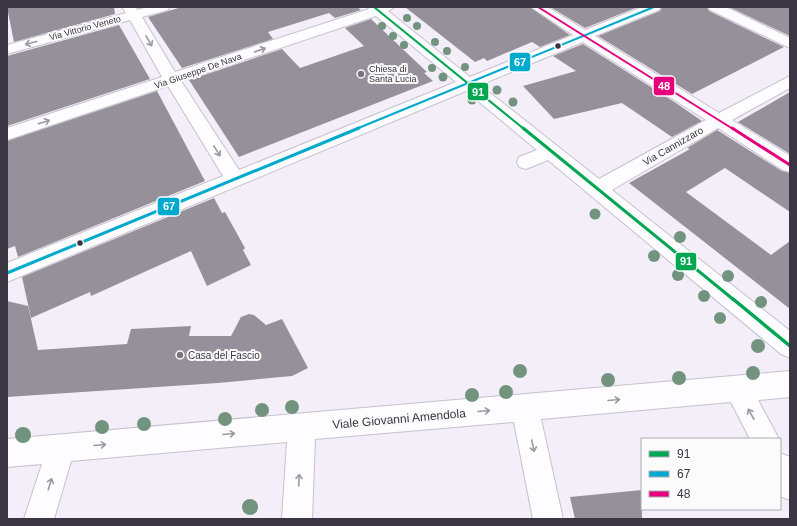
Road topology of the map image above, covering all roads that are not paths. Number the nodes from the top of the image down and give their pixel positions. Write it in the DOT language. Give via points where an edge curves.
graph roads {
  1 [pos="163,7"];
  2 [pos="538,7"];
  3 [pos="654,7"];
  4 [pos="715,7"];
  5 [pos="380,8"];
  6 [pos="132,11"];
  7 [pos="583,35"];
  8 [pos="790,44"];
  9 [pos="7,50"];
  10 [pos="172,80"];
  11 [pos="790,81"];
  12 [pos="467,83"];
  13 [pos="719,120"];
  14 [pos="7,134"];
  15 [pos="551,151"];
  16 [pos="526,162"];
  17 [pos="790,165"];
  18 [pos="234,179"];
  19 [pos="598,190"];
  20 [pos="7,273"];
  21 [pos="790,346"];
  22 [pos="790,384"];
  23 [pos="738,389"];
  24 [pos="525,408"];
  25 [pos="302,427"];
  26 [pos="764,438"];
  27 [pos="61,448"];
  28 [pos="7,453"];
  29 [pos="781,469"];
  30 [pos="790,485"];
  31 [pos="39,519"];
  32 [pos="297,519"];
  33 [pos="548,519"];
  1 -- 6 [label="street, Via Vittorio Veneto"];
  2 -- 7 [label="street"];
  3 -- 7 [label="street"];
  4 -- 8 [label="street"];
  10 -- 5 [label="street, Via Giuseppe De Nava, one-way"];
  5 -- 12 [label="street"];
  6 -- 9 [label="street, Via Vittorio Veneto, one-way"];
  6 -- 10 [label="street, one-way"];
  7 -- 12 [label="street"];
  7 -- 13 [label="street"];
  14 -- 10 [label="street, Via Giuseppe De Nava, one-way"];
  10 -- 18 [label="street, one-way"];
  11 -- 13 [label="street, Via Cannizzaro"];
  12 -- 15 [label="street"];
  12 -- 18 [label="street"];
  13 -- 17 [label="street"];
  13 -- 19 [label="street, Via Cannizzaro"];
  15 -- 16 [label="street"];
  15 -- 19 [label="street"];
  18 -- 20 [label="street"];
  19 -- 21 [label="street"];
  22 -- 23 [label="street, Viale Giovanni Amendola"];
  24 -- 23 [label="street, Viale Giovanni Amendola, one-way"];
  26 -- 23 [label="street, one-way"];
  25 -- 24 [label="street, Viale Giovanni Amendola, one-way"];
  24 -- 33 [label="street, one-way"];
  27 -- 25 [label="street, Viale Giovanni Amendola, one-way"];
  32 -- 25 [label="street, one-way"];
  27 -- 28 [label="street, Viale Giovanni Amendola"];
  31 -- 27 [label="street, one-way"];
  29 -- 30 [label="street"];
}
